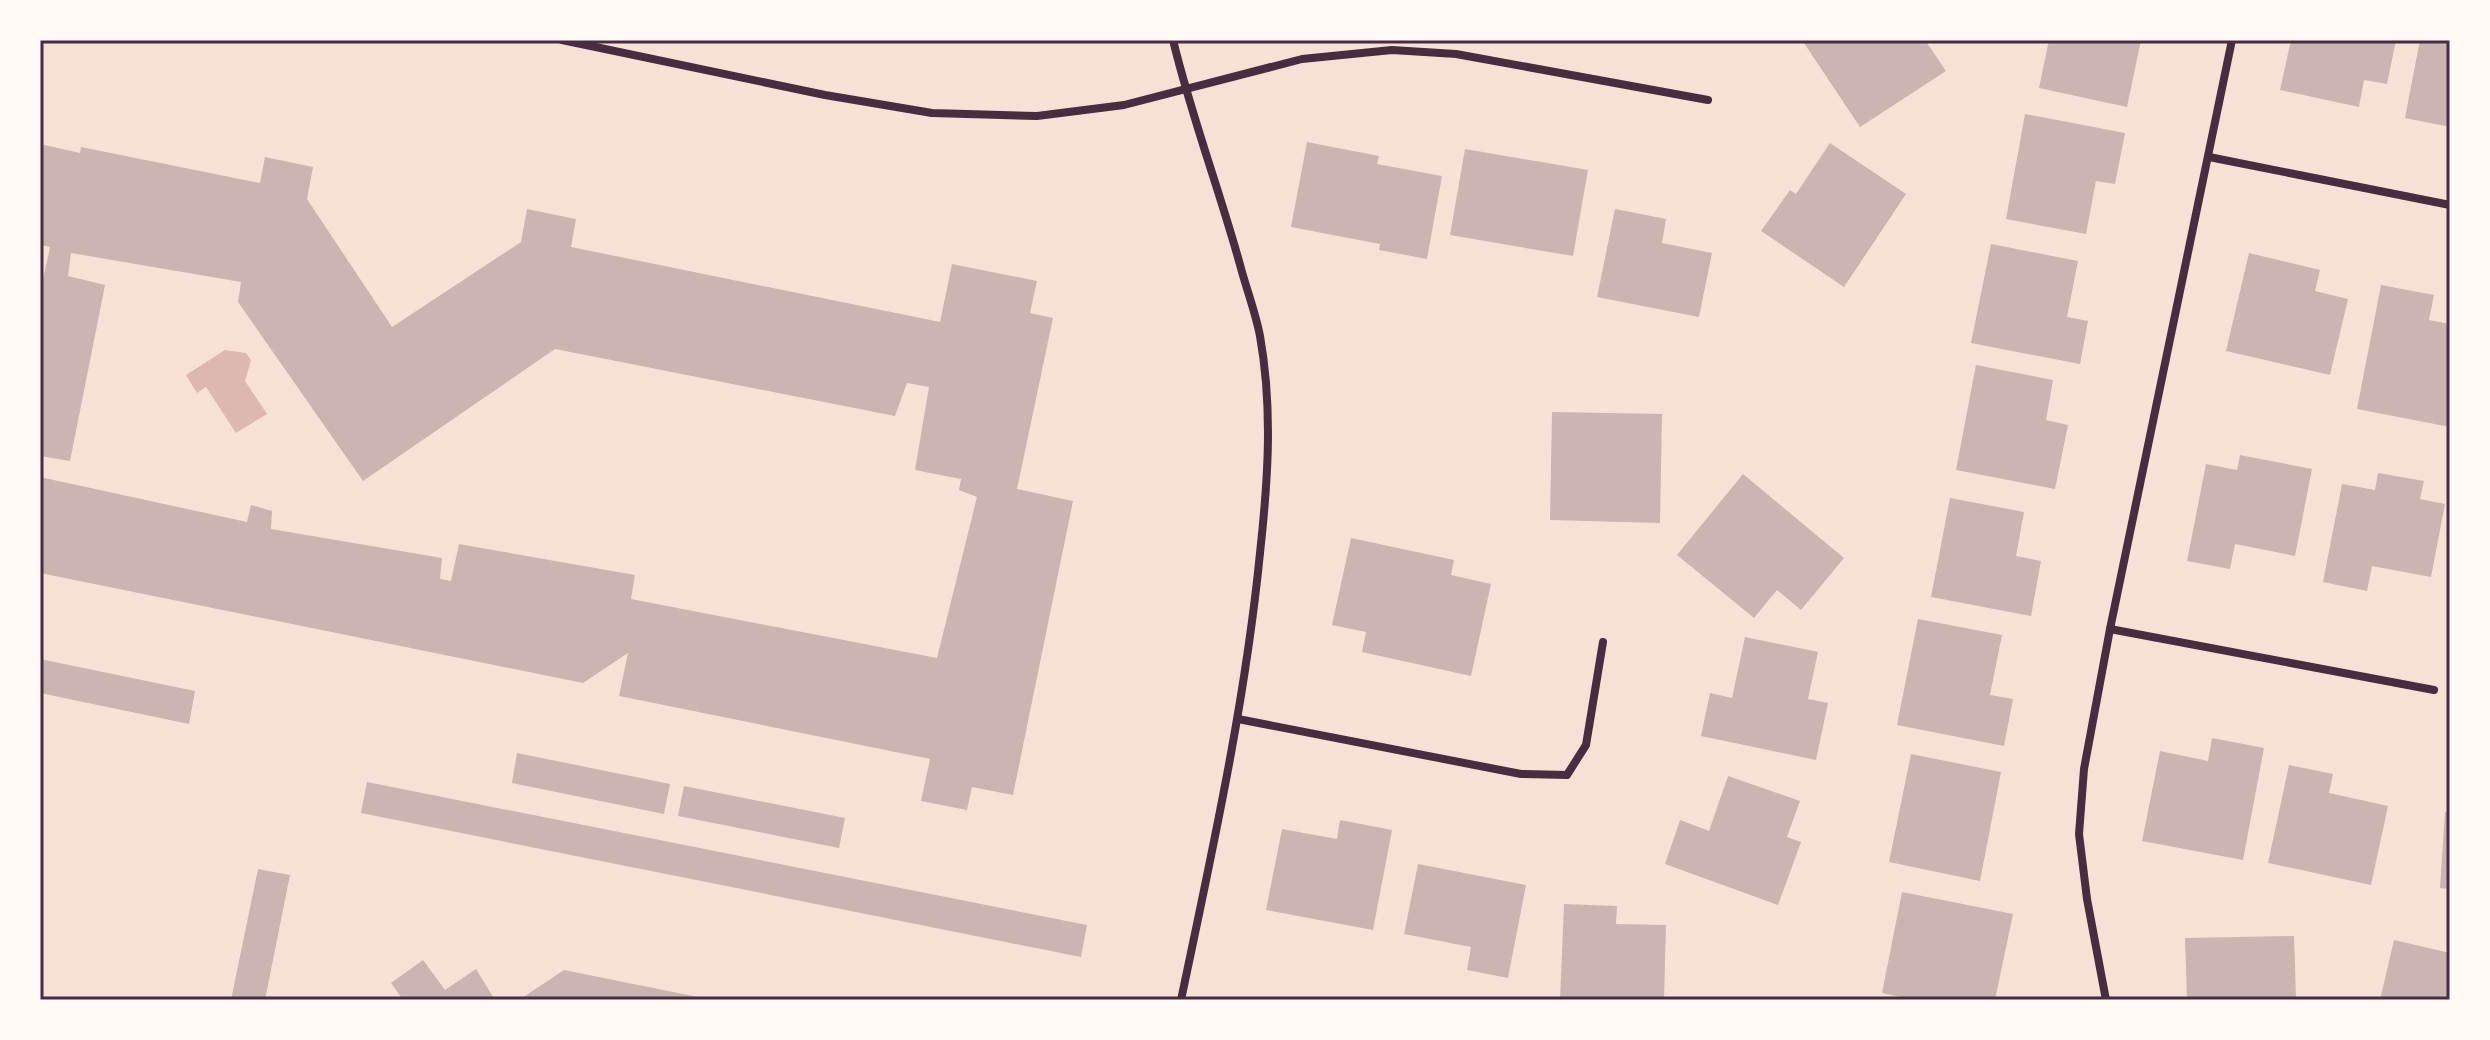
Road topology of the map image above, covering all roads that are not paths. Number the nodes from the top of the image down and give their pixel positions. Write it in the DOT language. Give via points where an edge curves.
graph roads {
  1 [pos="562,40"];
  2 [pos="1173,40"];
  3 [pos="2232,40"];
  4 [pos="1185,89"];
  5 [pos="1708,100"];
  6 [pos="2209,157"];
  7 [pos="2450,205"];
  8 [pos="2110,629"];
  9 [pos="1603,642"];
  10 [pos="2434,690"];
  11 [pos="1238,719"];
  12 [pos="1181,1000"];
  13 [pos="2106,1000"];
  1 -- 4 [label="street" via="932,113 1037,116 1124,105"];
  2 -- 4 [label="street"];
  3 -- 6 [label="street"];
  4 -- 5 [label="street" via="1302,59 1392,50 1456,54"];
  4 -- 11 [label="street" via="1259,335 1268,407 1269,471"];
  6 -- 7 [label="street"];
  6 -- 8 [label="street"];
  8 -- 10 [label="street"];
  8 -- 13 [label="street" via="2084,769 2079,834"];
  9 -- 11 [label="street" via="1586,745 1567,775 1521,774"];
  11 -- 12 [label="street"];
}
